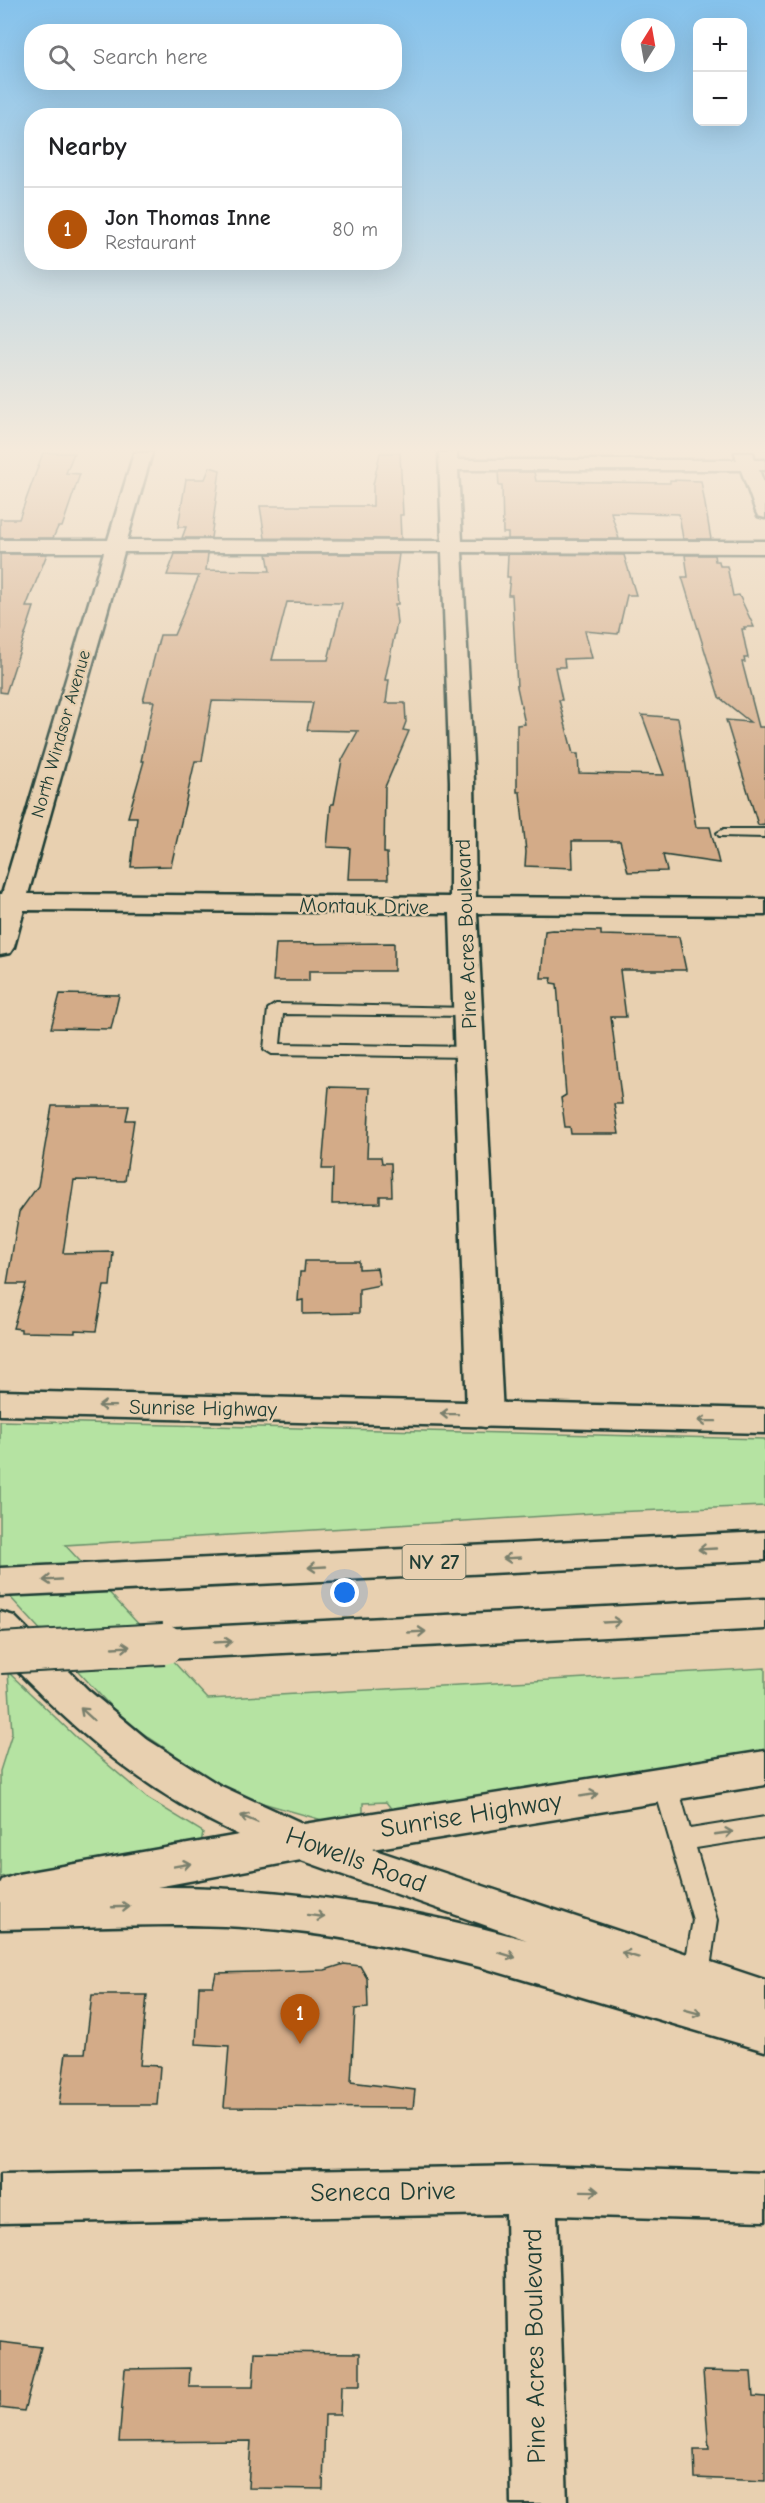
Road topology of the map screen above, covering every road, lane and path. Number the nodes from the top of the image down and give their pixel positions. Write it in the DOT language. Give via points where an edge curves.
graph roads {
  1 [pos="108,570"];
  2 [pos="453,570"];
  3 [pos="724,833"];
  4 [pos="765,833"];
  5 [pos="6,902"];
  6 [pos="463,907"];
  7 [pos="765,907"];
  8 [pos="0,947"];
  9 [pos="468,1013"];
  10 [pos="470,1052"];
  11 [pos="0,1403"];
  12 [pos="485,1415"];
  13 [pos="765,1421"];
  14 [pos="765,1546"];
  15 [pos="0,1582"];
  16 [pos="765,1614"];
  17 [pos="0,1628"];
  18 [pos="0,1653"];
  19 [pos="765,1768"];
  20 [pos="665,1783"];
  21 [pos="765,1827"];
  22 [pos="682,1840"];
  23 [pos="303,1842"];
  24 [pos="0,1896"];
  25 [pos="0,1910"];
  26 [pos="696,1975"];
  27 [pos="765,2001"];
  28 [pos="765,2030"];
  29 [pos="531,2190"];
  30 [pos="765,2197"];
  31 [pos="0,2199"];
  32 [pos="539,2503"];
  1 -- 5 [label="main road, North Windsor Avenue"];
  2 -- 6 [label="main road, Pine Acres Boulevard"];
  3 -- 4 [label="lane"];
  5 -- 6 [label="main road, Montauk Drive"];
  5 -- 8 [label="main road, North Windsor Avenue"];
  6 -- 7 [label="main road, Montauk Drive"];
  6 -- 9 [label="main road, Pine Acres Boulevard"];
  9 -- 10 [label="main road, Pine Acres Boulevard"];
  9 -- 10 [label="lane" via="276,1009 272,1049"];
  10 -- 12 [label="main road, Pine Acres Boulevard"];
  12 -- 11 [label="main road, Sunrise Highway, one-way"];
  13 -- 12 [label="main road, Sunrise Highway, one-way"];
  14 -- 15 [label="main road, NY 27, one-way"];
  18 -- 16 [label="main road, one-way, bridge"];
  23 -- 17 [label="main road, Howells Road, one-way" via="225,1809 154,1767 86,1714"];
  19 -- 20 [label="main road, Sunrise Highway"];
  20 -- 22 [label="lane"];
  23 -- 20 [label="main road, Sunrise Highway, one-way"];
  22 -- 21 [label="lane, one-way"];
  22 -- 26 [label="lane" via="705,1920"];
  24 -- 23 [label="main road, Sunrise Highway, one-way"];
  26 -- 23 [label="main road, Howells Road, one-way" via="542,1927"];
  25 -- 28 [label="main road, one-way" via="196,1906 333,1918 446,1939"];
  26 -- 27 [label="main road, Howells Road"];
  29 -- 30 [label="main road, Seneca Drive, one-way"];
  29 -- 31 [label="main road, Seneca Drive"];
  29 -- 32 [label="main road, Pine Acres Boulevard"];
}
